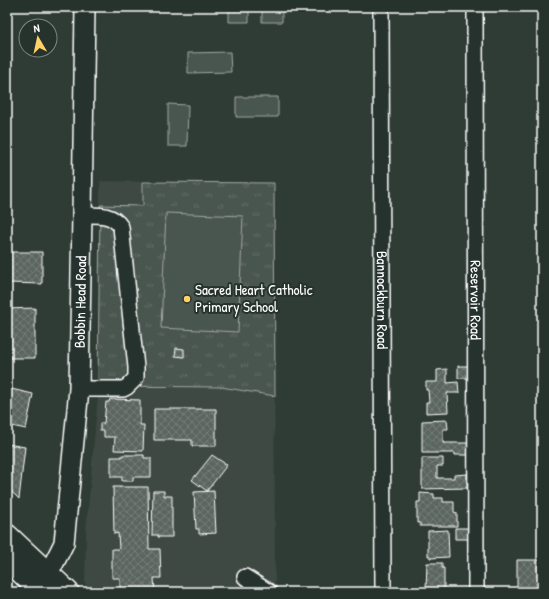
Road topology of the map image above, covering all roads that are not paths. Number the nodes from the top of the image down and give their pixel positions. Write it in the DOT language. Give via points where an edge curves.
graph roads {
  1 [pos="85,7"];
  2 [pos="381,7"];
  3 [pos="475,7"];
  4 [pos="82,215"];
  5 [pos="79,389"];
  6 [pos="7,535"];
  7 [pos="7,559"];
  8 [pos="245,577"];
  9 [pos="40,583"];
  10 [pos="68,592"];
  11 [pos="269,592"];
  12 [pos="383,592"];
  13 [pos="476,592"];
  1 -- 4 [label="main road, Bobbin Head Road"];
  2 -- 12 [label="street, Bannockburn Road"];
  3 -- 13 [label="street, Reservoir Road"];
  4 -- 5 [label="main road, Bobbin Head Road"];
  4 -- 5 [label="street" via="106,216 118,221 121,227 136,378 123,389"];
  5 -- 9 [label="main road, Bobbin Head Road" via="64,543"];
  6 -- 9 [label="highway"];
  7 -- 9 [label="highway"];
  8 -- 11 [label="street"];
  9 -- 10 [label="highway"];
}
